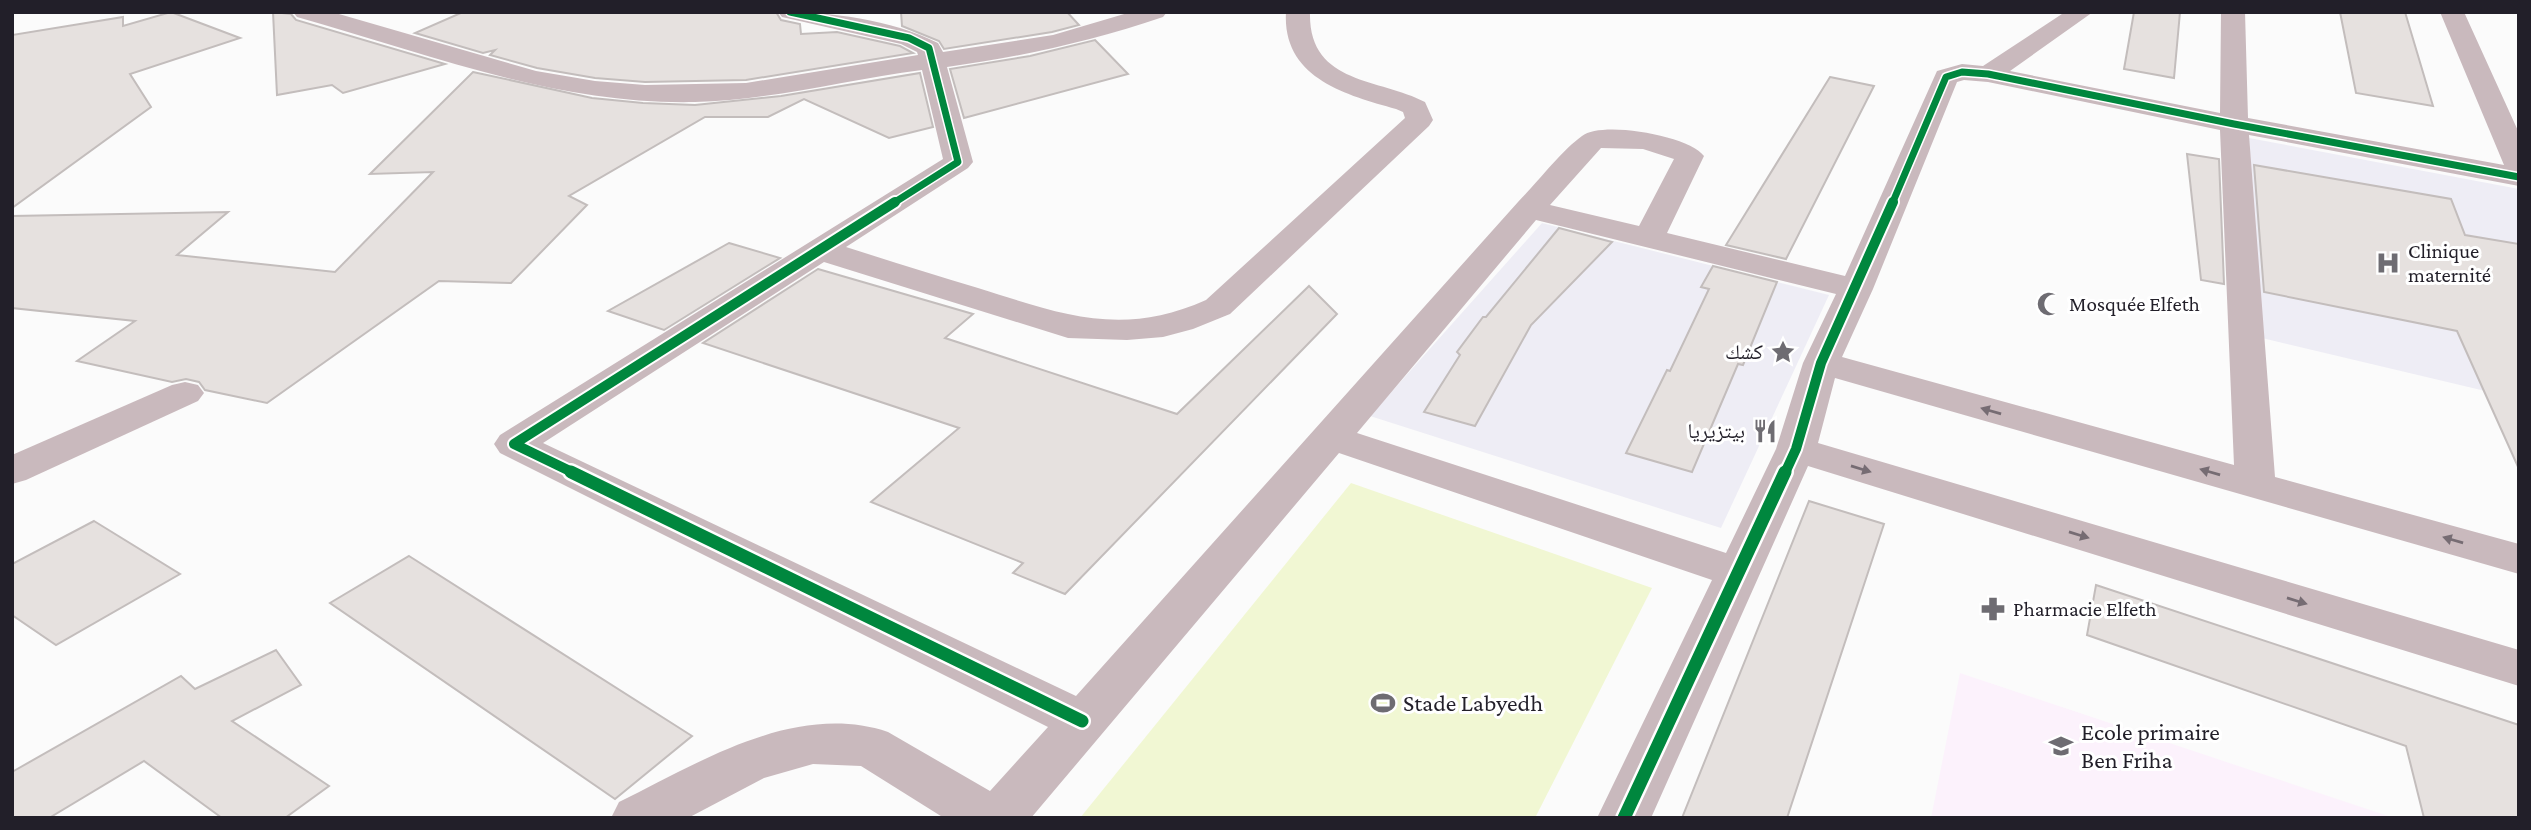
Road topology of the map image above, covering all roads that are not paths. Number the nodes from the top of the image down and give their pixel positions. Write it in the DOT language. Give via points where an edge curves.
graph roads {
  1 [pos="305,12"];
  2 [pos="380,12"];
  3 [pos="790,12"];
  4 [pos="1155,12"];
  5 [pos="1298,12"];
  6 [pos="2081,12"];
  7 [pos="2233,12"];
  8 [pos="2452,12"];
  9 [pos="351,24"];
  10 [pos="932,62"];
  11 [pos="1989,74"];
  12 [pos="2234,124"];
  13 [pos="2519,166"];
  14 [pos="2519,177"];
  15 [pos="1529,209"];
  16 [pos="1648,237"];
  17 [pos="820,250"];
  18 [pos="1856,289"];
  19 [pos="1821,363"];
  20 [pos="185,393"];
  21 [pos="1330,438"];
  22 [pos="1796,449"];
  23 [pos="12,471"];
  24 [pos="2255,485"];
  25 [pos="2519,559"];
  26 [pos="1738,573"];
  27 [pos="2519,668"];
  28 [pos="1083,722"];
  29 [pos="638,818"];
  30 [pos="989,818"];
  31 [pos="999,818"];
  32 [pos="1624,818"];
  1 -- 9 [label="street"];
  2 -- 9 [label="street"];
  3 -- 10 [label="street" via="909,38 929,48"];
  4 -- 10 [label="street" via="1079,36"];
  5 -- 17 [label="street" via="1308,54 1334,81 1406,103 1416,108 1419,120 1217,307 1192,320 1155,329 1068,327"];
  6 -- 11 [label="street"];
  7 -- 12 [label="street"];
  8 -- 13 [label="street"];
  9 -- 10 [label="street" via="504,71 634,92 707,94 771,88"];
  10 -- 17 [label="street" via="958,162"];
  11 -- 12 [label="street"];
  11 -- 18 [label="street" via="1962,72 1946,77"];
  12 -- 14 [label="street"];
  12 -- 24 [label="street"];
  15 -- 16 [label="street"];
  15 -- 16 [label="street" via="1593,140 1618,138 1676,148 1690,156"];
  15 -- 21 [label="street"];
  16 -- 18 [label="street"];
  17 -- 28 [label="street" via="514,444"];
  18 -- 19 [label="street"];
  19 -- 22 [label="street"];
  24 -- 19 [label="street, one-way"];
  20 -- 23 [label="street"];
  21 -- 26 [label="street"];
  21 -- 28 [label="street"];
  22 -- 26 [label="street"];
  22 -- 27 [label="street, one-way"];
  25 -- 24 [label="street, one-way"];
  26 -- 32 [label="street"];
  28 -- 31 [label="street"];
  29 -- 30 [label="street" via="749,762 813,744 870,746"];
}
